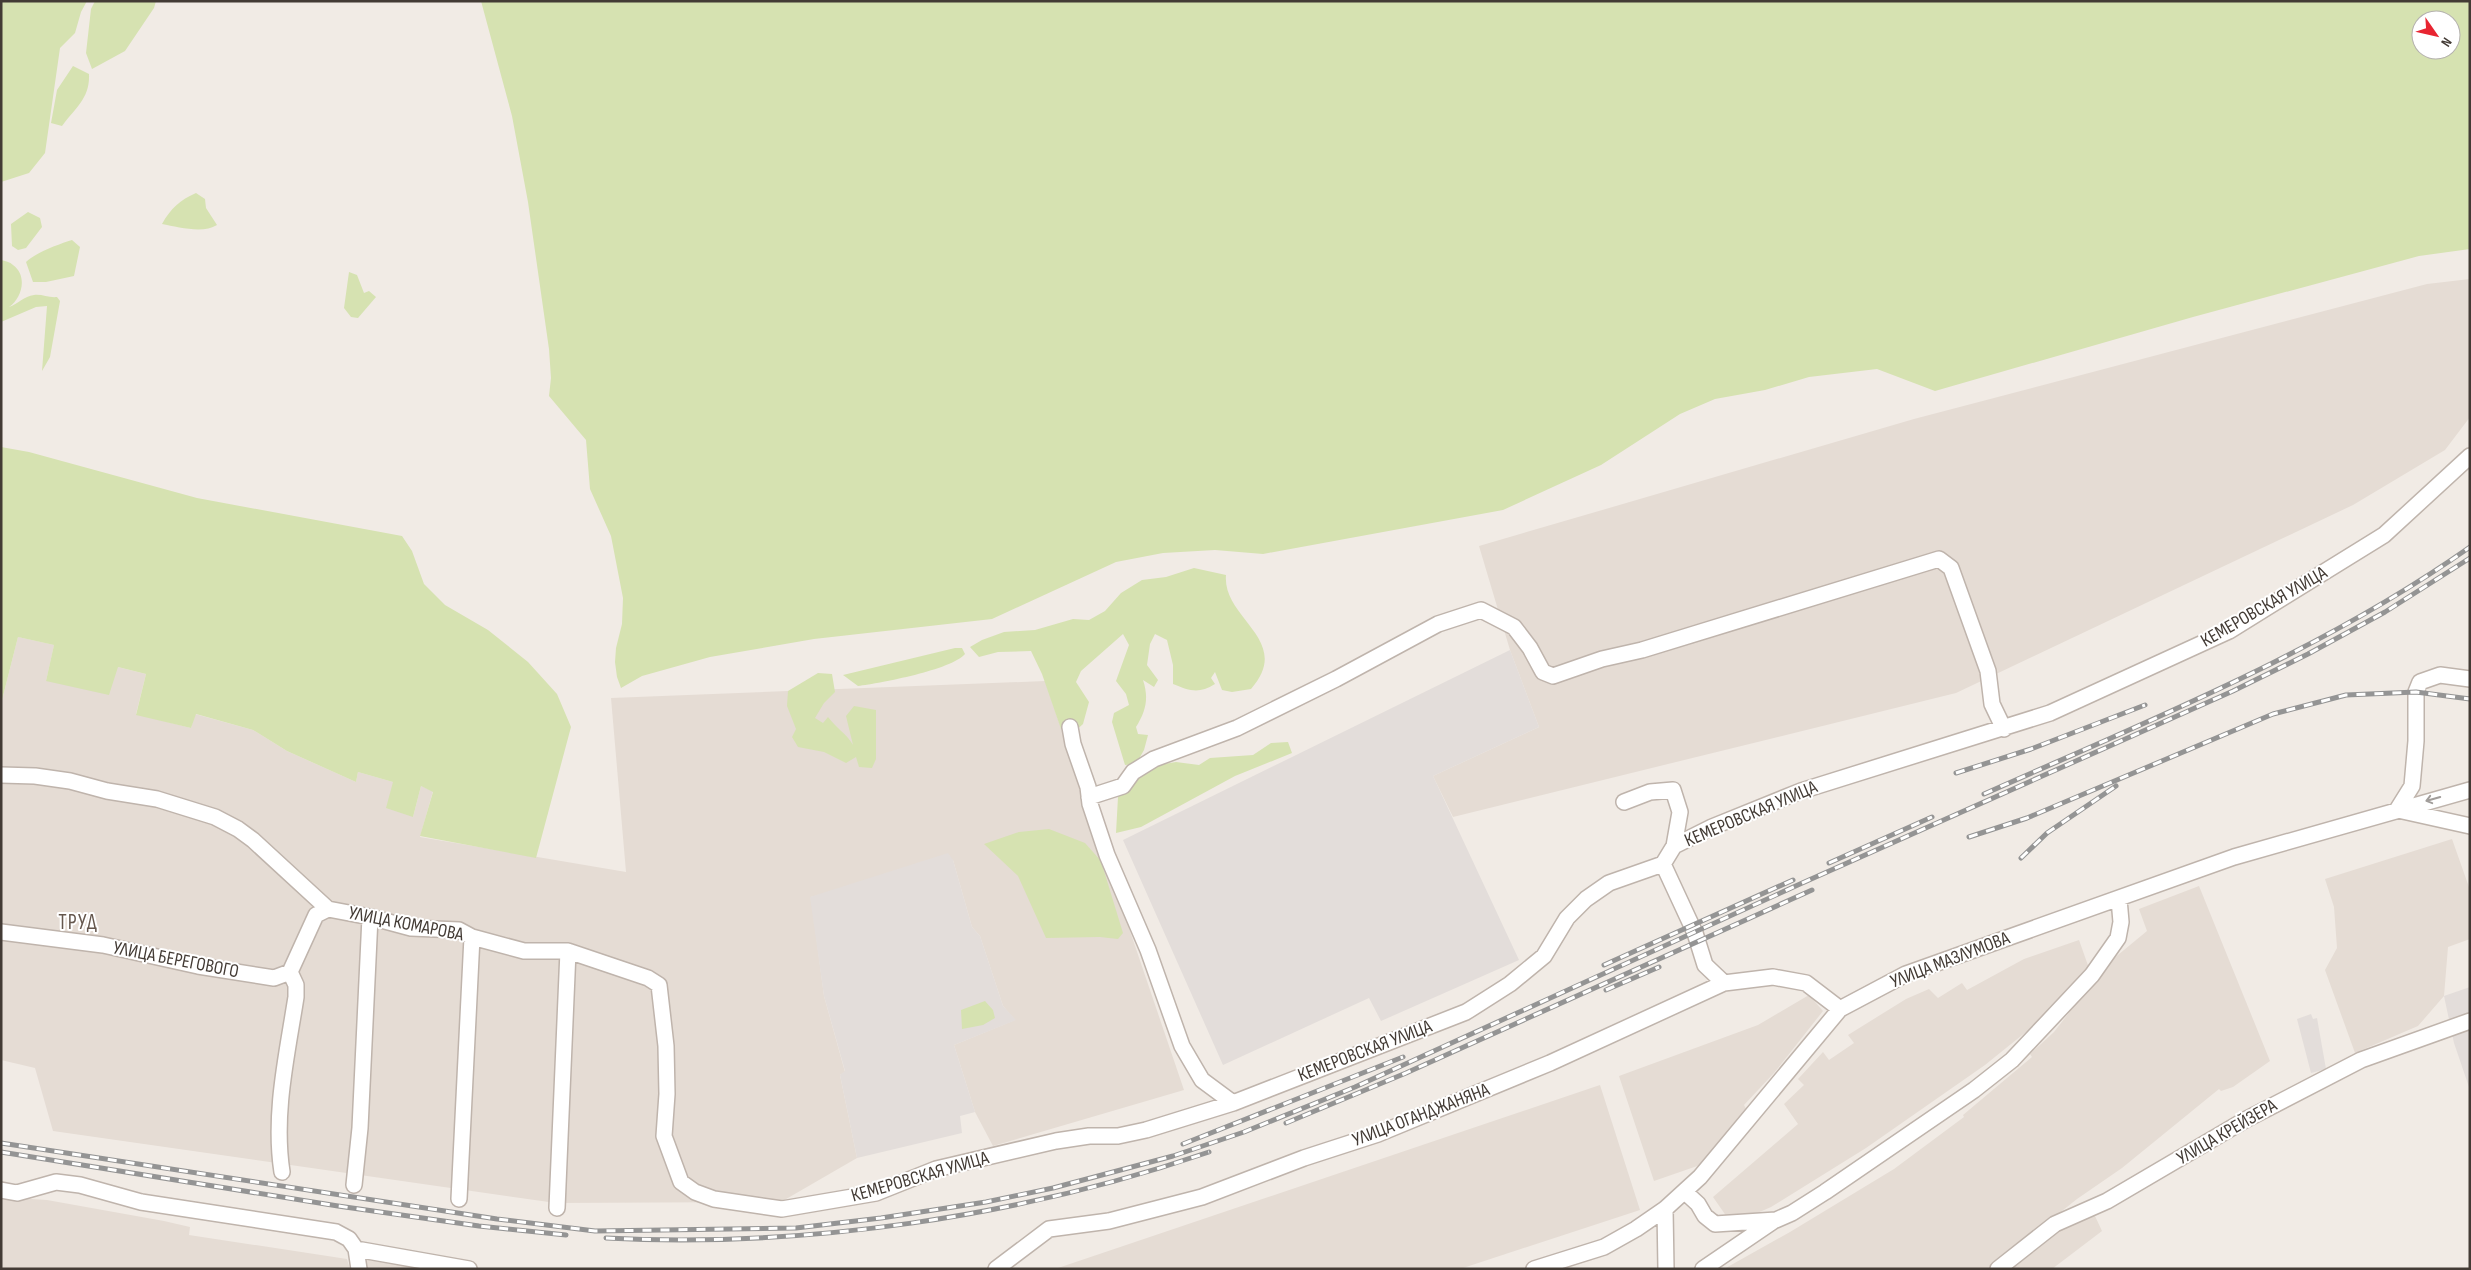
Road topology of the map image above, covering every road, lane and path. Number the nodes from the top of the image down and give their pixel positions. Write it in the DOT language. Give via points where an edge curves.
graph roads {
  1 [pos="2470,456"];
  2 [pos="2470,679"];
  3 [pos="1070,727"];
  4 [pos="2004,729"];
  5 [pos="1,775"];
  6 [pos="2470,790"];
  7 [pos="1089,797"];
  8 [pos="1624,802"];
  9 [pos="2397,810"];
  10 [pos="2470,826"];
  11 [pos="1674,846"];
  12 [pos="1663,864"];
  13 [pos="2120,899"];
  14 [pos="328,909"];
  15 [pos="370,917"];
  16 [pos="1,932"];
  17 [pos="472,937"];
  18 [pos="568,951"];
  19 [pos="290,972"];
  20 [pos="1724,983"];
  21 [pos="1840,1009"];
  22 [pos="2470,1021"];
  23 [pos="1232,1103"];
  24 [pos="674,1165"];
  25 [pos="282,1172"];
  26 [pos="354,1185"];
  27 [pos="1,1190"];
  28 [pos="1685,1192"];
  29 [pos="458,1199"];
  30 [pos="557,1208"];
  31 [pos="1665,1209"];
  32 [pos="1776,1220"];
  33 [pos="356,1249"];
  34 [pos="359,1269"];
  35 [pos="469,1269"];
  36 [pos="996,1269"];
  37 [pos="1534,1269"];
  38 [pos="1666,1269"];
  39 [pos="1702,1269"];
  40 [pos="1998,1269"];
  1 -- 4 [label="street, КЕМЕРОВСКАЯ УЛИЦА" via="2384,535 2229,631 2050,713"];
  2 -- 9 [label="street" via="2440,675 2420,682 2416,692 2412,786"];
  3 -- 7 [label="street"];
  4 -- 7 [label="street" via="1992,704 1988,671 1951,568 1939,559 1553,676 1543,672 1514,627 1481,610 1438,624 1237,728 1154,759 1133,772 1123,786"];
  4 -- 11 [label="street, КЕМЕРОВСКАЯ УЛИЦА" via="1801,791"];
  5 -- 14 [label="street, УЛИЦА КОМАРОВА" via="70,781 156,799 216,817 253,840"];
  6 -- 9 [label="street, УЛИЦА МАЗЛУМОВА, one-way"];
  7 -- 23 [label="street" via="1182,1046 1202,1080"];
  8 -- 11 [label="street" via="1650,792 1673,790 1680,812"];
  9 -- 10 [label="street"];
  9 -- 13 [label="street, УЛИЦА МАЗЛУМОВА" via="2234,857"];
  11 -- 12 [label="street, КЕМЕРОВСКАЯ УЛИЦА"];
  12 -- 20 [label="street" via="1696,936 1705,965"];
  12 -- 23 [label="street, КЕМЕРОВСКАЯ УЛИЦА" via="1609,883 1586,899 1567,918 1544,956 1510,984 1466,1012"];
  13 -- 21 [label="street, УЛИЦА МАЗЛУМОВА" via="1906,974"];
  13 -- 32 [label="street" via="2118,938 2068,1003 2012,1060 1883,1153 1792,1213"];
  14 -- 15 [label="street, УЛИЦА КОМАРОВА"];
  14 -- 19 [label="street" via="316,915"];
  15 -- 17 [label="street, УЛИЦА КОМАРОВА" via="411,928 459,930"];
  15 -- 26 [label="street" via="360,1128"];
  16 -- 19 [label="street, УЛИЦА БЕРЕГОВОГО" via="103,945 198,966 274,978"];
  17 -- 18 [label="street, УЛИЦА КОМАРОВА" via="524,950"];
  17 -- 29 [label="street"];
  18 -- 24 [label="street, УЛИЦА КОМАРОВА" via="630,970 659,985 666,1046 664,1136"];
  18 -- 30 [label="street"];
  19 -- 25 [label="street" via="296,985 296,997 281,1095 278,1143"];
  20 -- 21 [label="street, УЛИЦА ОГАНДЖАНЯНА" via="1773,977 1806,983"];
  20 -- 36 [label="street, УЛИЦА ОГАНДЖАНЯНА" via="1550,1063 1378,1134 1202,1197 1109,1221 1049,1229"];
  21 -- 28 [label="street, УЛИЦА МАЗЛУМОВА" via="1746,1124"];
  22 -- 40 [label="street, УЛИЦА КРЕЙЗЕРА" via="2361,1060 2298,1092 2107,1201 2055,1224"];
  23 -- 24 [label="street, КЕМЕРОВСКАЯ УЛИЦА" via="1146,1130 1118,1136 1056,1141 936,1169 876,1193 782,1209 714,1199 695,1192 681,1182"];
  27 -- 33 [label="street" via="17,1193 56,1182 80,1185 141,1202 336,1232 349,1239"];
  28 -- 31 [label="street, УЛИЦА МАЗЛУМОВА"];
  28 -- 32 [label="street" via="1715,1224"];
  31 -- 37 [label="street, УЛИЦА МАЗЛУМОВА" via="1604,1247"];
  31 -- 38 [label="street"];
  32 -- 39 [label="street"];
  33 -- 34 [label="street"];
  33 -- 35 [label="street"];
}
